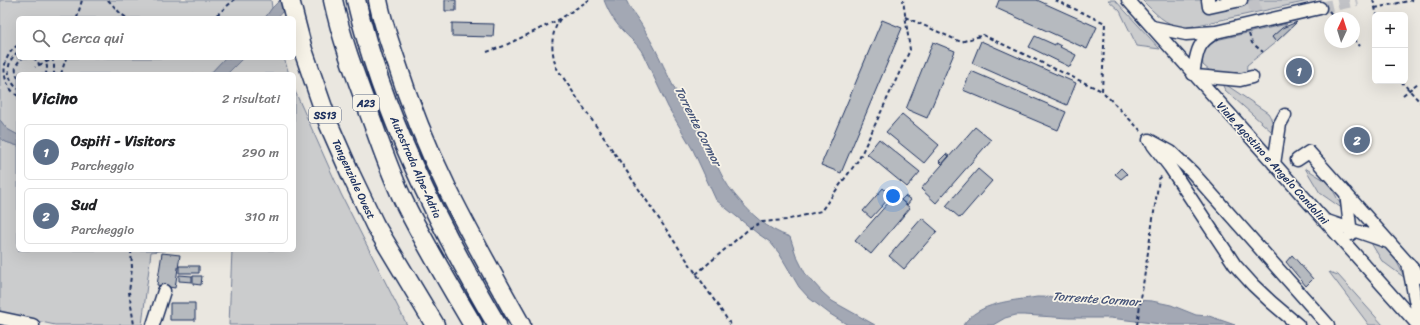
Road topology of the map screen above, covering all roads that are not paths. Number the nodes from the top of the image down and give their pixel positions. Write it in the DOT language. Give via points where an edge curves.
graph roads {
  1 [pos="290,0"];
  2 [pos="333,0"];
  3 [pos="356,0"];
  4 [pos="378,0"];
  5 [pos="1128,0"];
  6 [pos="1208,0"];
  7 [pos="1241,0"];
  8 [pos="1320,8"];
  9 [pos="294,16"];
  10 [pos="296,23"];
  11 [pos="1152,27"];
  12 [pos="1216,32"];
  13 [pos="1194,75"];
  14 [pos="1252,77"];
  15 [pos="1285,115"];
  16 [pos="1275,165"];
  17 [pos="1346,193"];
  18 [pos="1324,220"];
  19 [pos="1351,228"];
  20 [pos="1389,242"];
  21 [pos="1354,253"];
  22 [pos="1408,263"];
  23 [pos="1420,276"];
  24 [pos="164,291"];
  25 [pos="1393,297"];
  26 [pos="419,299"];
  27 [pos="1418,304"];
  28 [pos="0,318"];
  29 [pos="33,325"];
  30 [pos="153,325"];
  31 [pos="426,325"];
  32 [pos="434,325"];
  33 [pos="473,325"];
  34 [pos="497,325"];
  35 [pos="521,325"];
  36 [pos="1298,325"];
  37 [pos="1328,325"];
  38 [pos="1419,325"];
  1 -- 9 [label="highway, Tangenziale Ovest / SS13"];
  2 -- 33 [label="highway, Autostrada Alpe-Adria / A23" via="340,29 370,116 405,204"];
  3 -- 34 [label="highway, Autostrada Alpe-Adria / A23" via="387,101 427,197"];
  4 -- 35 [label="highway" via="407,95 447,187"];
  5 -- 11 [label="street, Viale Agostino e Angelo Candolini"];
  6 -- 7 [label="street" via="1209,7"];
  8 -- 12 [label="street" via="1257,18"];
  10 -- 26 [label="highway, Tangenziale Ovest / SS13" via="329,124 351,175 376,225"];
  11 -- 12 [label="street" via="1186,34"];
  11 -- 13 [label="street, Viale Agostino e Angelo Candolini"];
  12 -- 13 [label="street" via="1199,46"];
  13 -- 14 [label="street" via="1240,80"];
  13 -- 16 [label="street, Viale Agostino e Angelo Candolini"];
  15 -- 16 [label="street" via="1280,124"];
  16 -- 17 [label="street" via="1297,160 1325,170"];
  16 -- 18 [label="street, Viale Agostino e Angelo Candolini"];
  17 -- 19 [label="street"];
  17 -- 20 [label="street"];
  18 -- 19 [label="street"];
  18 -- 21 [label="street, Viale Agostino e Angelo Candolini"];
  19 -- 20 [label="street"];
  19 -- 21 [label="street"];
  20 -- 22 [label="street"];
  21 -- 25 [label="street, Viale Agostino e Angelo Candolini"];
  22 -- 23 [label="street"];
  22 -- 27 [label="street"];
  24 -- 30 [label="street"];
  25 -- 27 [label="street"];
  25 -- 38 [label="street, Viale Agostino e Angelo Candolini"];
  26 -- 31 [label="highway"];
  26 -- 32 [label="highway, Tangenziale Ovest / SS13"];
  27 -- 38 [label="street"];
  28 -- 29 [label="street"];
  36 -- 37 [label="street" via="1235,265 1149,140 1171,152 1192,172"];
}
